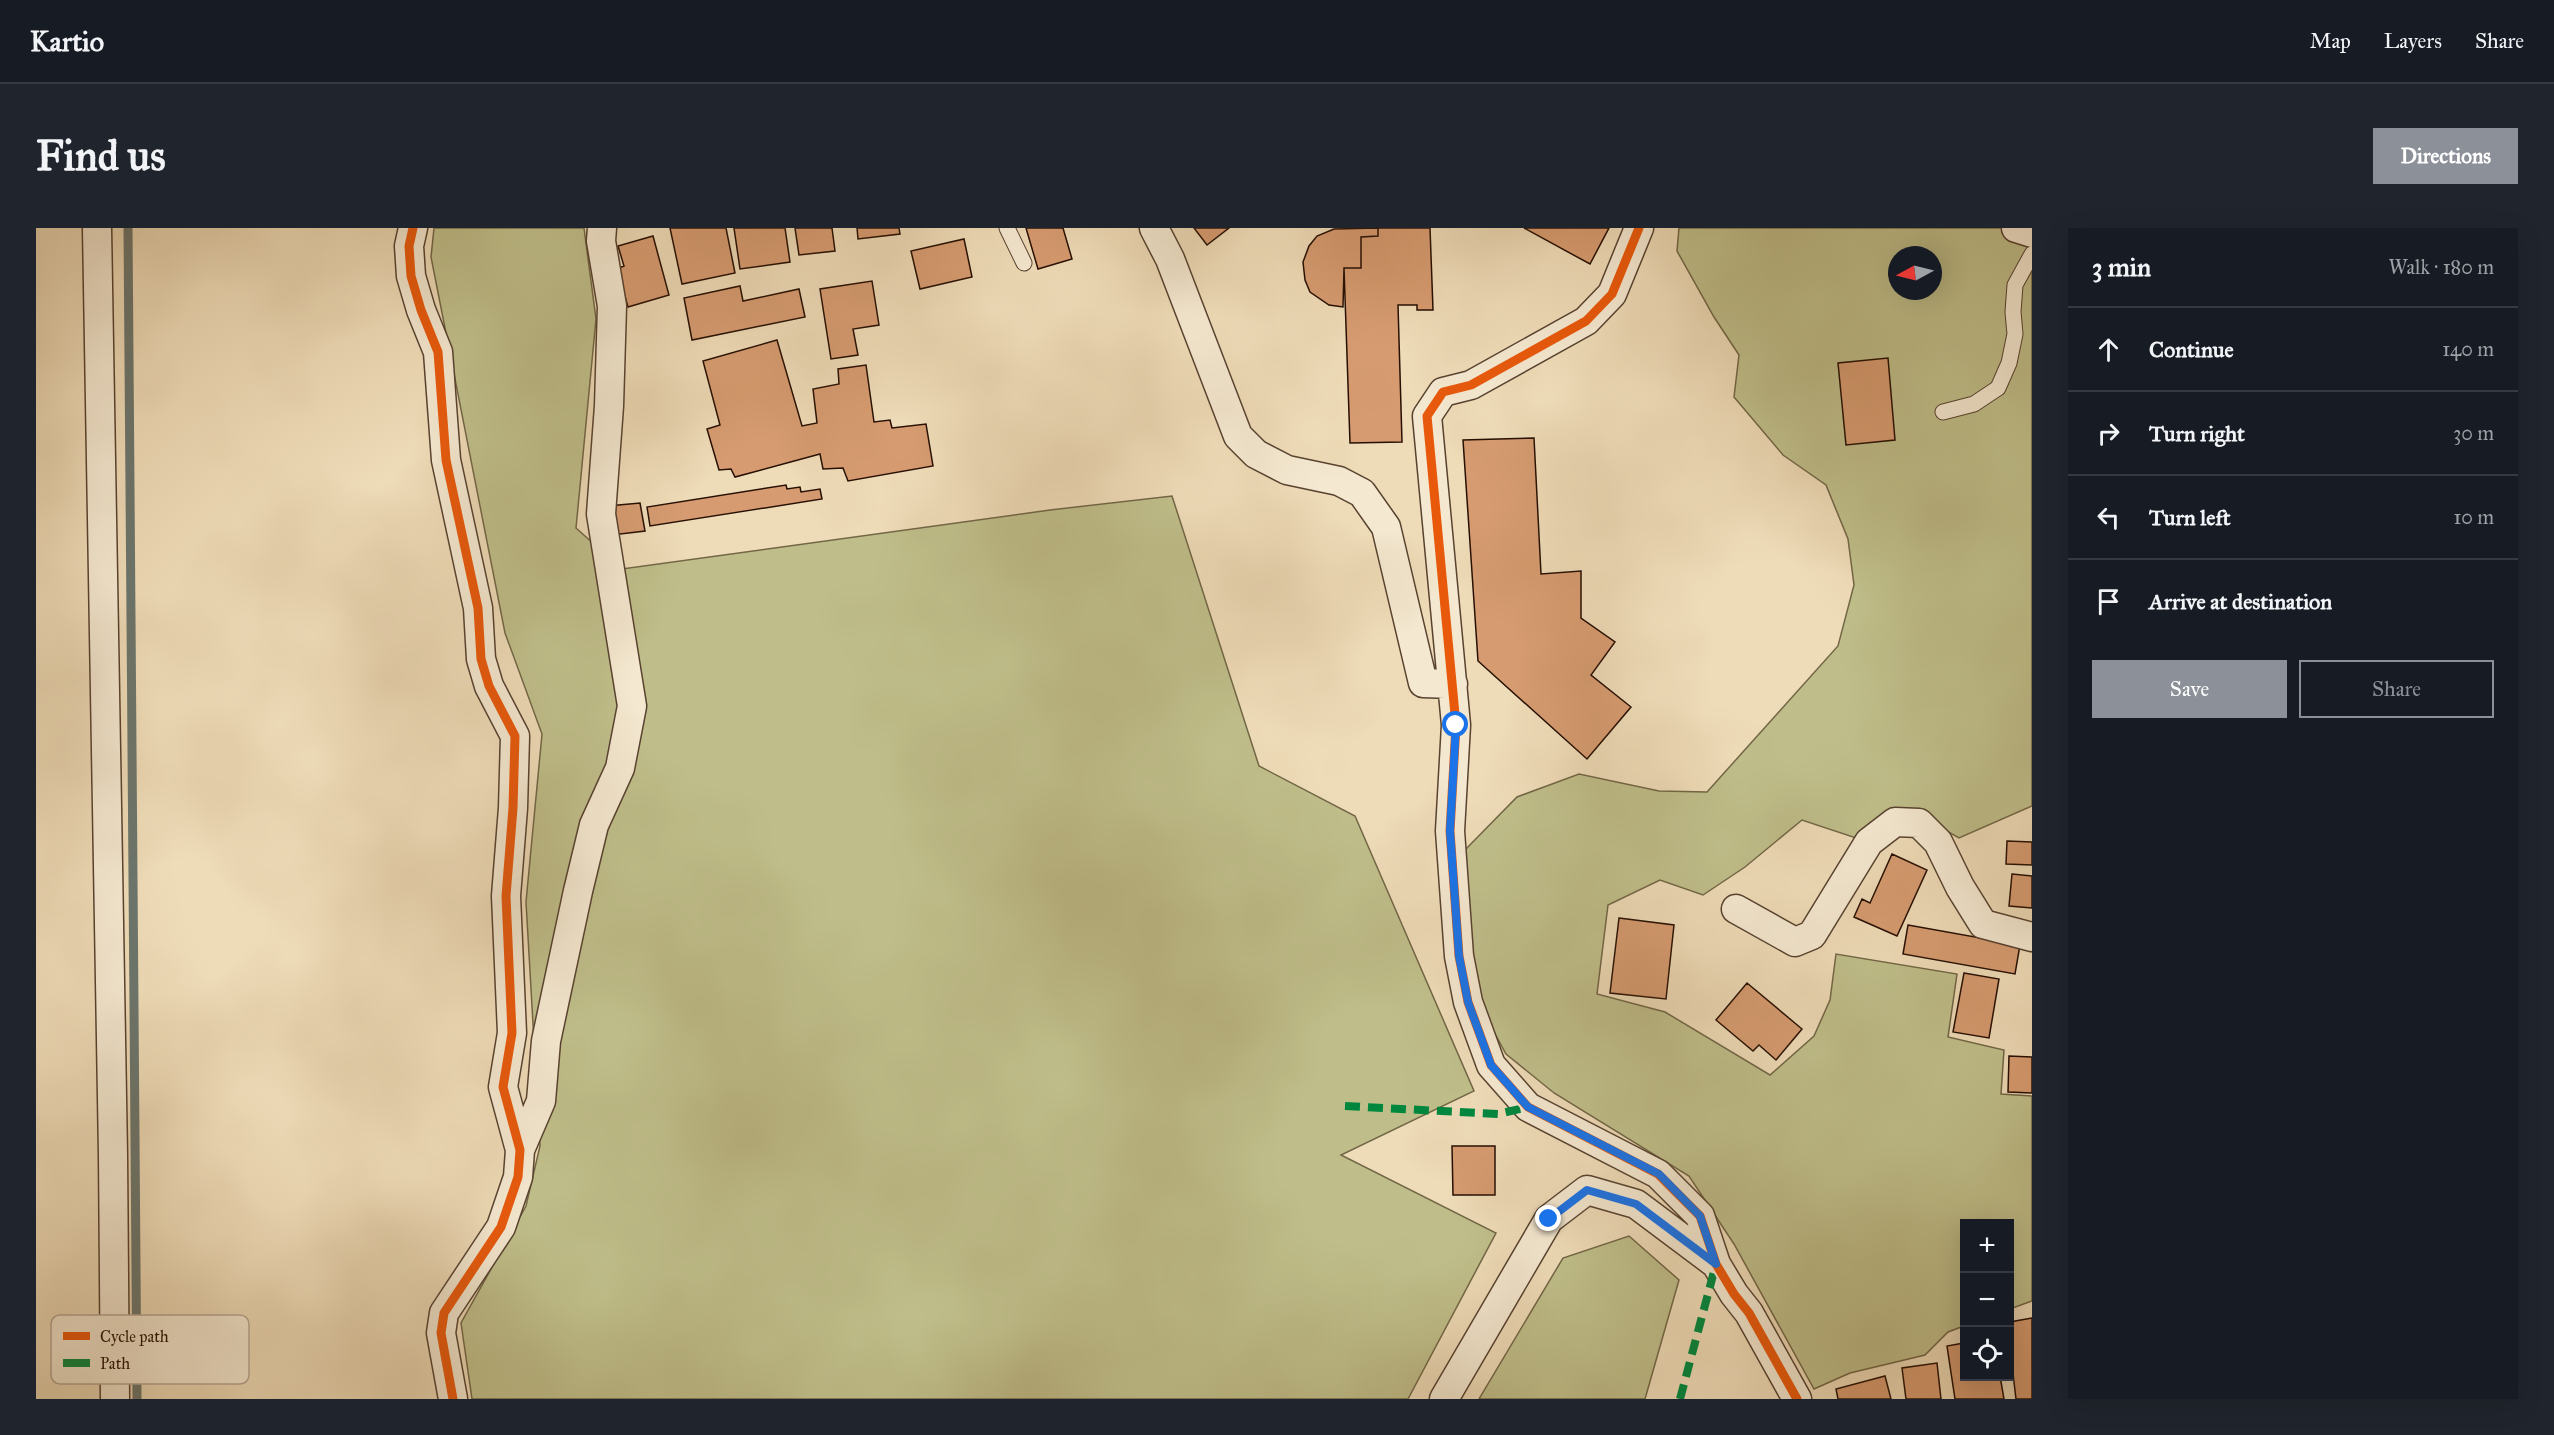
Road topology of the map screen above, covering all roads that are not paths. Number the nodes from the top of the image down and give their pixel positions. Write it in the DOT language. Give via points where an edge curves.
graph roads {
  1 [pos="97,228"];
  2 [pos="413,228"];
  3 [pos="602,228"];
  4 [pos="1007,228"];
  5 [pos="1154,228"];
  6 [pos="1639,228"];
  7 [pos="2016,228"];
  8 [pos="2032,233"];
  9 [pos="2032,254"];
  10 [pos="1024,263"];
  11 [pos="1943,412"];
  12 [pos="1453,684"];
  13 [pos="1736,909"];
  14 [pos="2032,937"];
  15 [pos="520,1150"];
  16 [pos="1716,1264"];
  17 [pos="114,1315"];
  18 [pos="115,1384"];
  19 [pos="115,1399"];
  20 [pos="453,1399"];
  21 [pos="1444,1399"];
  22 [pos="1797,1399"];
  1 -- 17 [label="street"];
  2 -- 15 [label="street" via="409,246 411,276 438,352 446,460 478,608 481,660 489,686 515,736 506,896 512,1033 502,1087"];
  3 -- 15 [label="street" via="612,306 601,514 632,706 620,768 594,825 578,891 546,1041 541,1101"];
  4 -- 10 [label="lane"];
  5 -- 12 [label="street" via="1170,259 1238,436 1256,454 1287,470 1339,481 1362,493 1386,527 1423,683"];
  6 -- 12 [label="street" via="1612,294 1586,321 1471,385 1443,392 1427,416"];
  7 -- 8 [label="street"];
  9 -- 11 [label="lane" via="2015,285 2015,334 1998,388 1974,404"];
  12 -- 16 [label="street" via="1456,725 1450,831 1459,956 1468,1002 1491,1065 1528,1107 1659,1174 1700,1216"];
  13 -- 14 [label="street" via="1795,942 1812,934 1869,842 1895,822 1919,823 1938,842 1983,924"];
  15 -- 20 [label="street" via="518,1177 501,1227 444,1313 441,1333"];
  16 -- 21 [label="street" via="1636,1204 1587,1190 1549,1219"];
  16 -- 22 [label="street" via="1749,1313"];
  18 -- 19 [label="street"];
}
